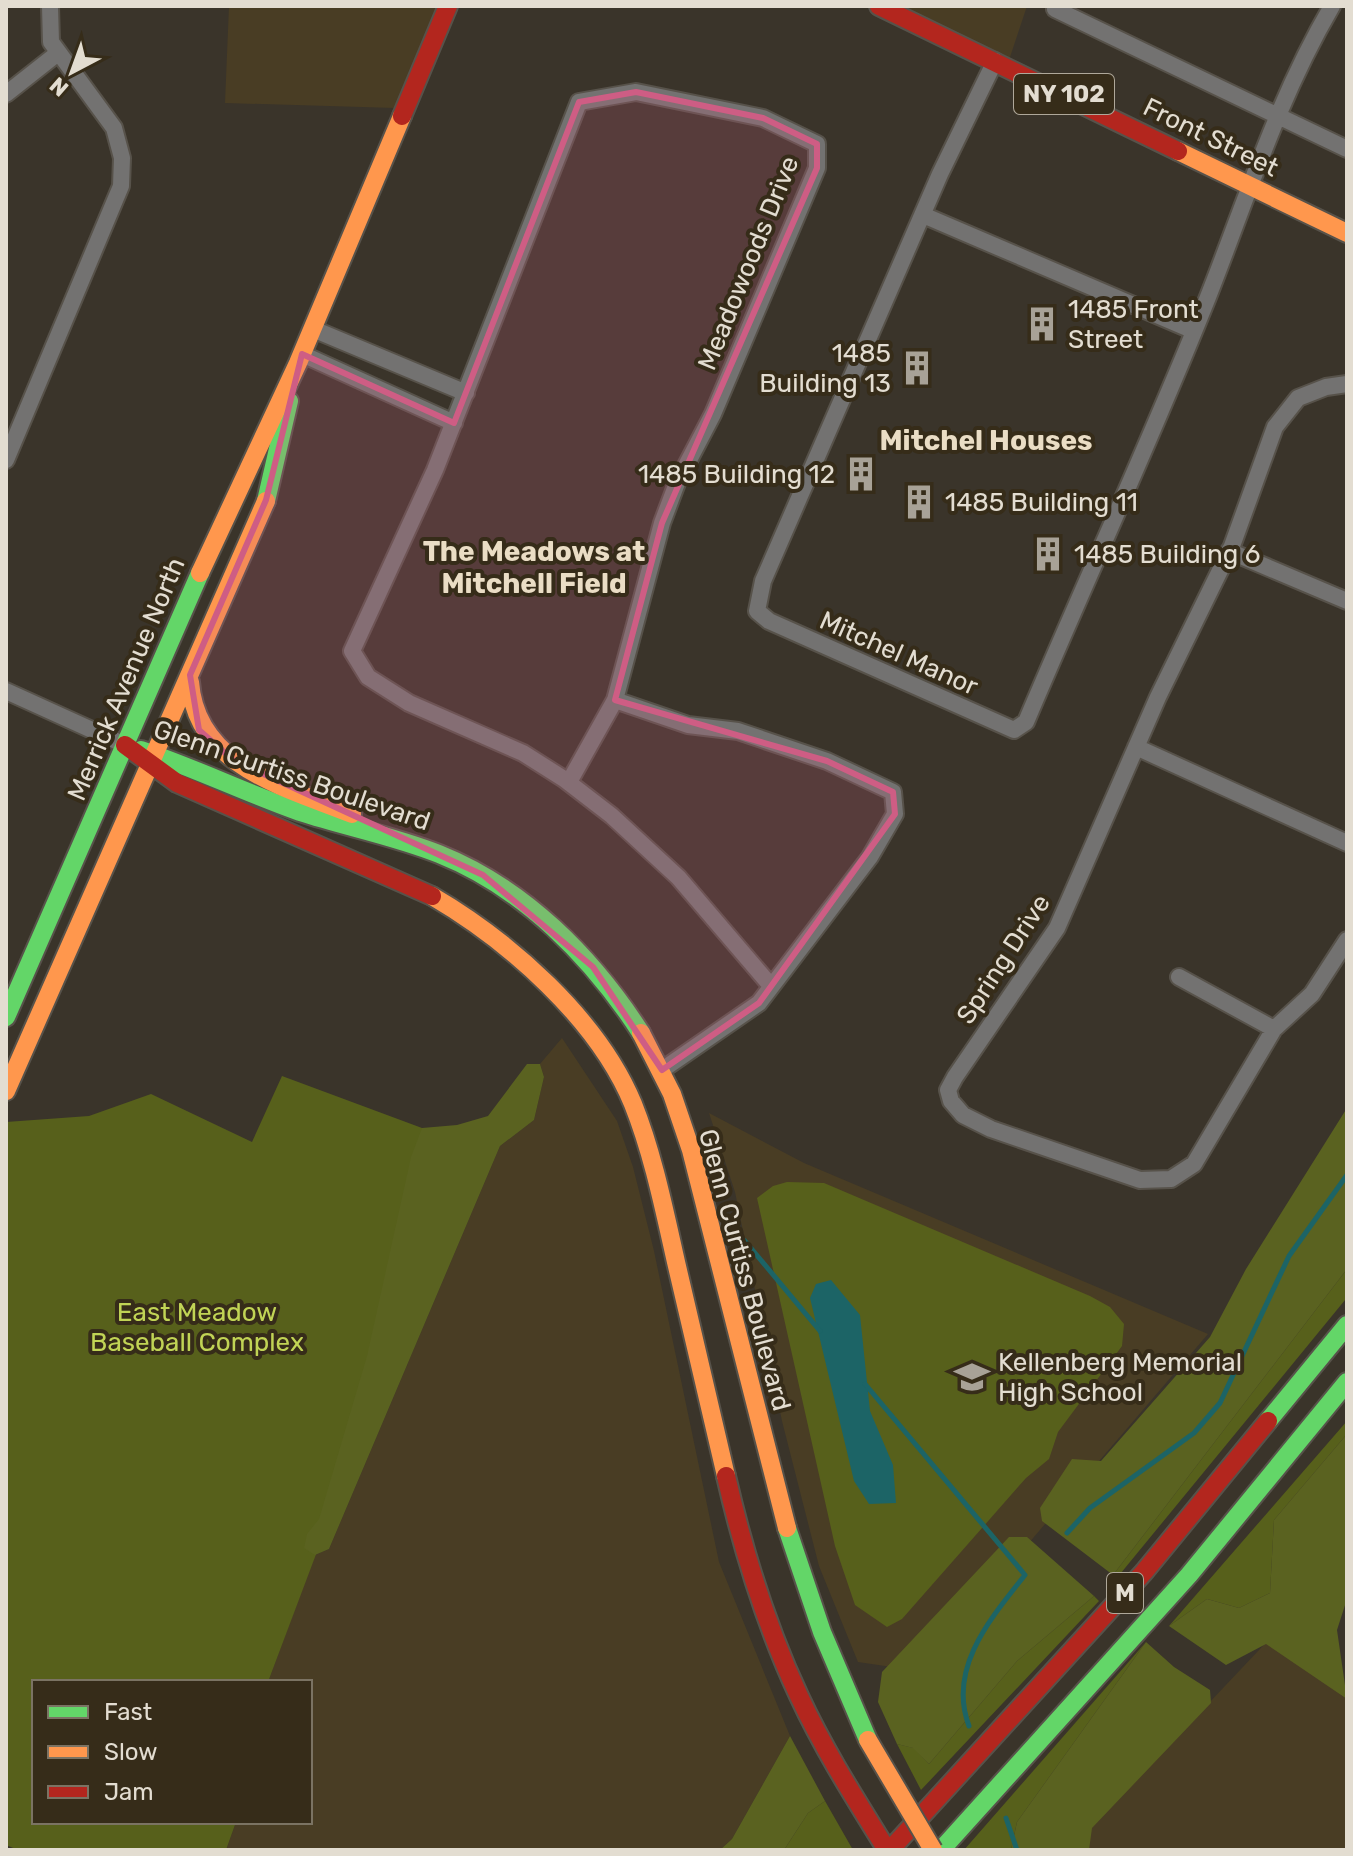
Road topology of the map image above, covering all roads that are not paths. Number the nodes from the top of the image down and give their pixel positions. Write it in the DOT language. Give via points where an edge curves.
graph roads {
  1 [pos="50,6"];
  2 [pos="448,6"];
  3 [pos="879,6"];
  4 [pos="1332,6"];
  5 [pos="1055,9"];
  6 [pos="58,53"];
  7 [pos="995,61"];
  8 [pos="6,94"];
  9 [pos="1277,116"];
  10 [pos="1347,149"];
  11 [pos="1249,184"];
  12 [pos="923,215"];
  13 [pos="1347,233"];
  14 [pos="313,329"];
  15 [pos="1194,331"];
  16 [pos="300,358"];
  17 [pos="1347,384"];
  18 [pos="466,393"];
  19 [pos="454,423"];
  20 [pos="6,460"];
  21 [pos="1229,551"];
  22 [pos="1347,601"];
  23 [pos="190,675"];
  24 [pos="6,691"];
  25 [pos="615,700"];
  26 [pos="125,745"];
  27 [pos="1136,747"];
  28 [pos="152,759"];
  29 [pos="569,782"];
  30 [pos="412,841"];
  31 [pos="1347,843"];
  32 [pos="1347,940"];
  33 [pos="1179,977"];
  34 [pos="771,986"];
  35 [pos="6,1017"];
  36 [pos="1274,1029"];
  37 [pos="662,1070"];
  38 [pos="6,1091"];
  39 [pos="1347,1325"];
  40 [pos="1347,1382"];
  41 [pos="889,1850"];
  42 [pos="933,1850"];
  43 [pos="941,1850"];
  1 -- 6 [label="street" via="51,42"];
  2 -- 14 [label="main road, Merrick Avenue North"];
  3 -- 7 [label="main road, Front Street / NY 102"];
  4 -- 9 [label="street, Mitchel Manor" via="1302,57"];
  5 -- 9 [label="street, Front Street"];
  6 -- 8 [label="street"];
  6 -- 20 [label="street" via="114,128 122,158 121,186"];
  7 -- 11 [label="main road, Front Street / NY 102"];
  7 -- 12 [label="street, Mitchel Manor"];
  9 -- 10 [label="street, Front Street"];
  9 -- 11 [label="street, Mitchel Manor"];
  11 -- 13 [label="main road, Front Street / NY 102"];
  11 -- 15 [label="street, Mitchel Manor"];
  12 -- 15 [label="street"];
  12 -- 15 [label="street, Mitchel Manor" via="763,581 757,611 769,621 1014,730 1026,722"];
  14 -- 16 [label="main road, Merrick Avenue North"];
  14 -- 18 [label="street"];
  16 -- 19 [label="street"];
  16 -- 23 [label="main road, Merrick Avenue North" via="266,500"];
  16 -- 26 [label="main road, Merrick Avenue North" via="239,483"];
  17 -- 21 [label="street, Spring Drive" via="1298,398 1285,412"];
  18 -- 19 [label="street, Meadowoods Drive"];
  18 -- 25 [label="street, Meadowoods Drive" via="579,102 636,92 763,118 817,144 817,168 662,523"];
  19 -- 29 [label="street, Meadowoods Drive" via="352,651 368,677 409,703 523,753"];
  21 -- 22 [label="street"];
  21 -- 27 [label="street, Spring Drive"];
  23 -- 28 [label="main road, Merrick Avenue North"];
  23 -- 30 [label="main road" via="191,707 199,730 214,746 267,777"];
  24 -- 26 [label="street"];
  25 -- 29 [label="street, Meadowoods Drive"];
  25 -- 34 [label="street" via="688,725 738,731 893,792 895,814 870,857"];
  26 -- 28 [label="main road, Glenn Curtiss Boulevard"];
  26 -- 35 [label="main road, Merrick Avenue North"];
  27 -- 31 [label="street"];
  27 -- 36 [label="street, Spring Drive" via="1057,928 955,1077 948,1090 951,1101 963,1115 991,1129 1140,1180 1171,1179 1194,1164"];
  28 -- 30 [label="main road, Glenn Curtiss Boulevard" via="309,814"];
  28 -- 38 [label="main road, Merrick Avenue North"];
  28 -- 41 [label="main road, Glenn Curtiss Boulevard" via="177,783 413,885 466,916 522,959 598,1043 632,1102 657,1178 728,1485 759,1593 799,1697"];
  29 -- 34 [label="street, Meadowoods Drive" via="678,877"];
  30 -- 37 [label="main road, Glenn Curtiss Boulevard" via="483,875 563,939 618,1000"];
  32 -- 36 [label="street, Spring Drive" via="1312,994"];
  33 -- 36 [label="street"];
  34 -- 37 [label="street" via="759,1003"];
  37 -- 42 [label="main road, Glenn Curtiss Boulevard, bridge" via="695,1167 790,1540 846,1694"];
  39 -- 41 [label="main road, M" via="1144,1572"];
  40 -- 43 [label="main road, M" via="1189,1575"];
}
